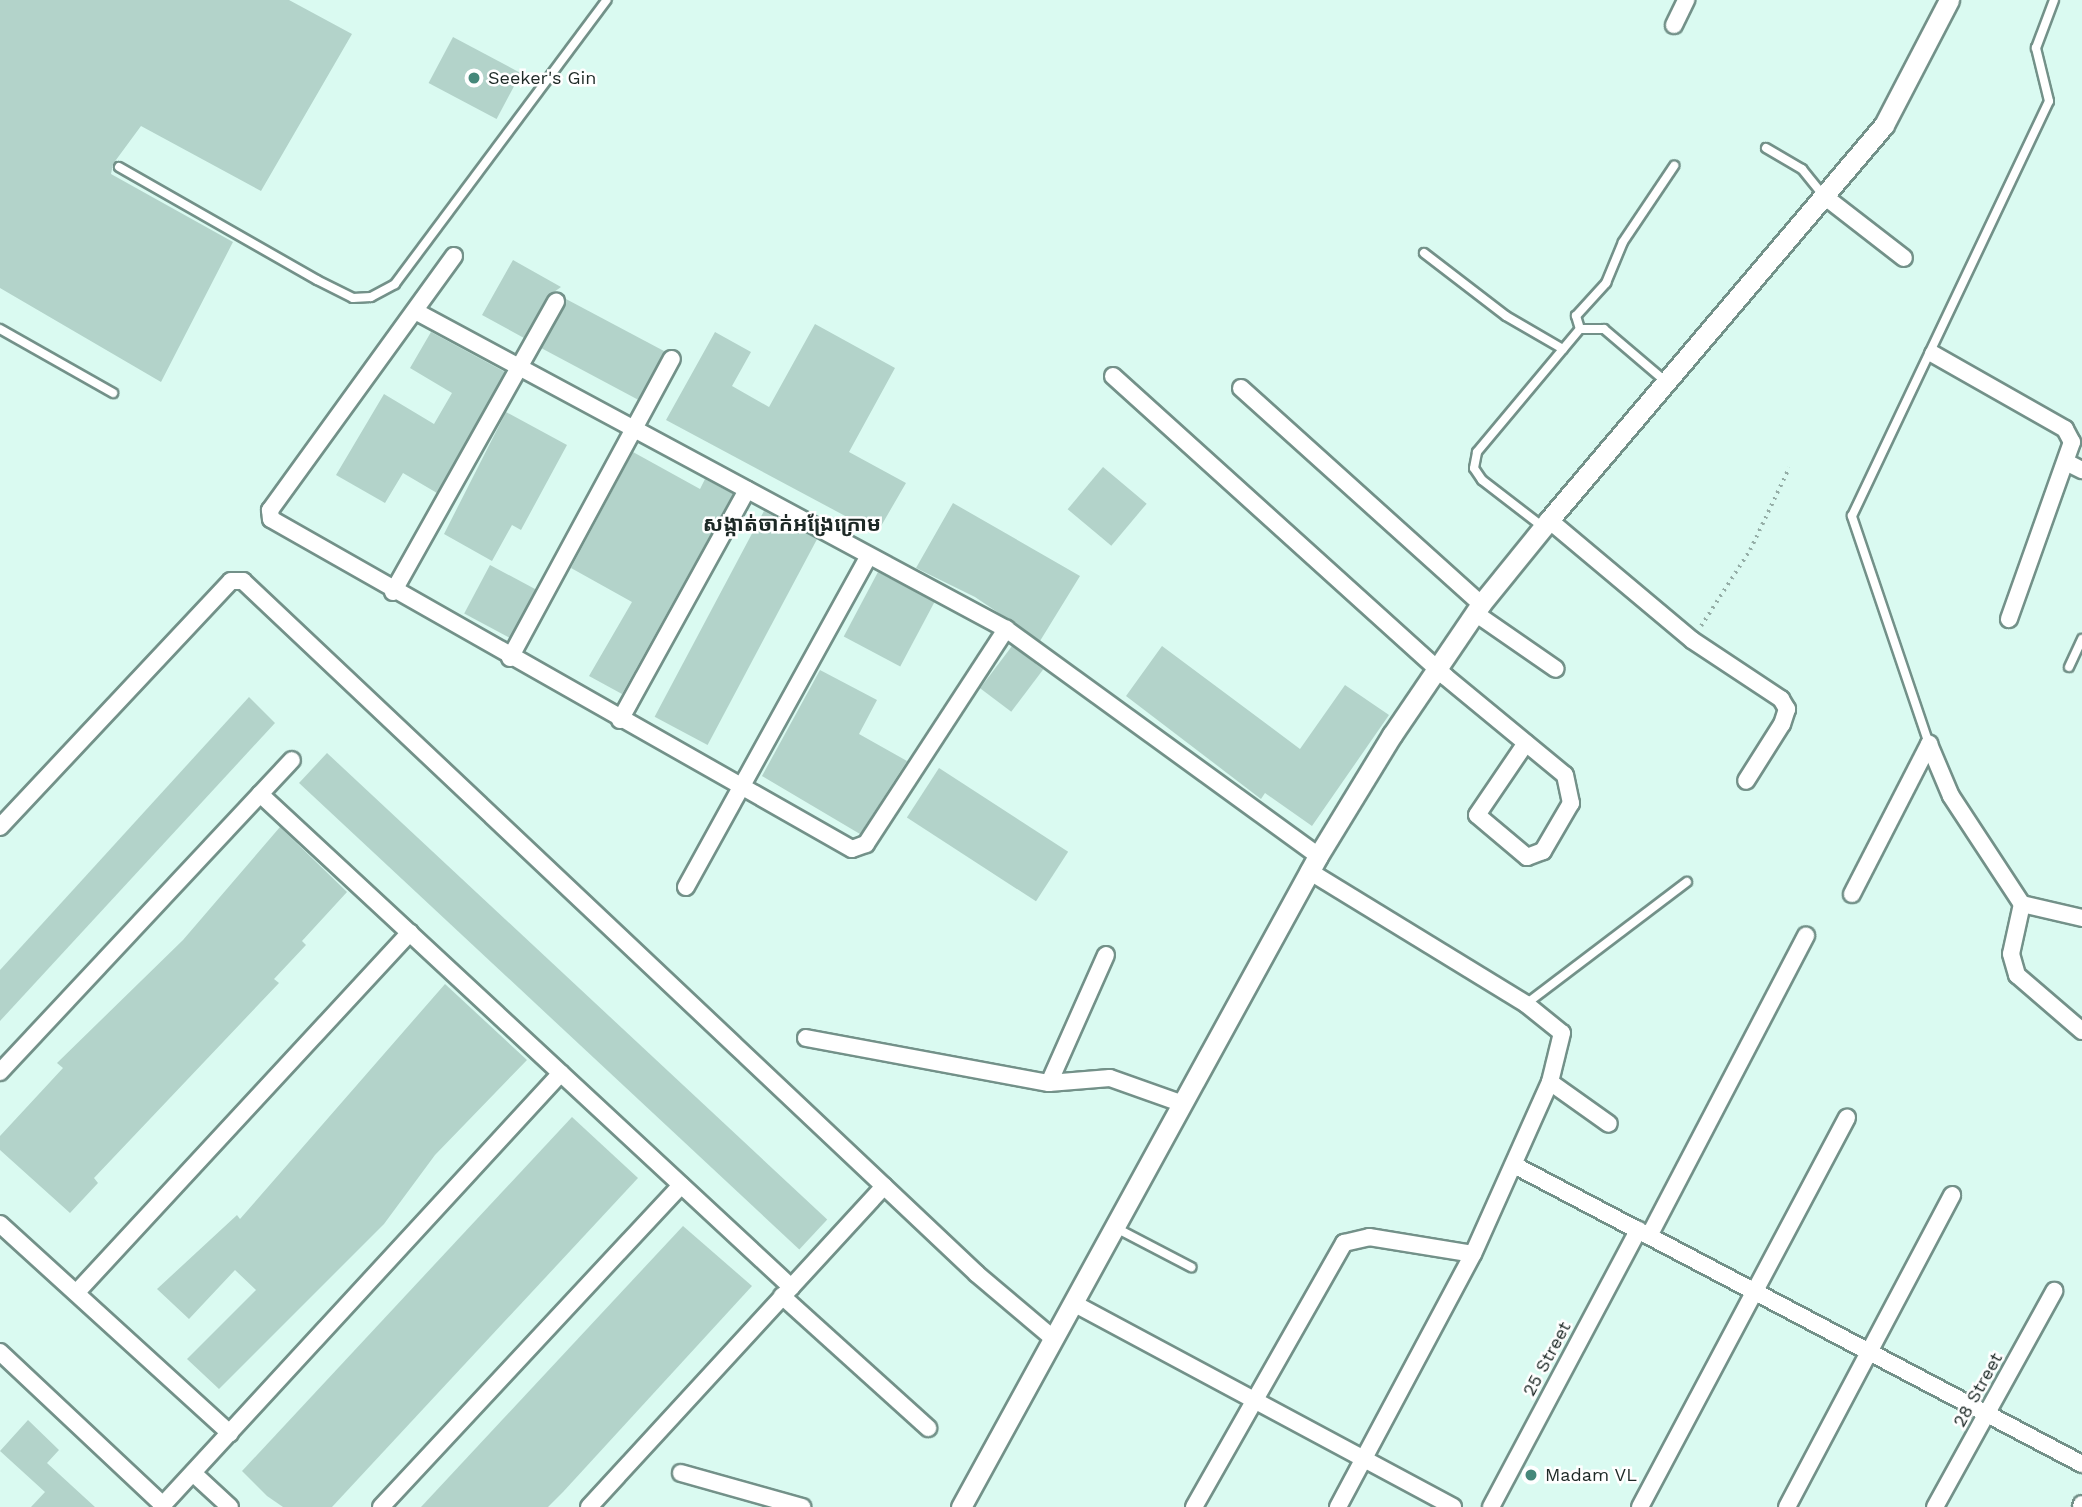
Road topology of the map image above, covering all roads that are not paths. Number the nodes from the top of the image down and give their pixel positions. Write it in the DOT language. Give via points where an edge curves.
graph roads {
  1 [pos="607,0"];
  2 [pos="1686,0"];
  3 [pos="1949,0"];
  4 [pos="2054,0"];
  5 [pos="1674,25"];
  6 [pos="1766,148"];
  7 [pos="1674,166"];
  8 [pos="118,167"];
  9 [pos="1824,196"];
  10 [pos="1424,253"];
  11 [pos="454,256"];
  12 [pos="1904,258"];
  13 [pos="556,302"];
  14 [pos="415,311"];
  15 [pos="0,329"];
  16 [pos="1580,329"];
  17 [pos="1563,349"];
  18 [pos="1933,354"];
  19 [pos="671,359"];
  20 [pos="522,369"];
  21 [pos="1113,376"];
  22 [pos="1665,381"];
  23 [pos="1241,388"];
  24 [pos="113,393"];
  25 [pos="636,430"];
  26 [pos="2066,462"];
  27 [pos="2082,470"];
  28 [pos="747,490"];
  29 [pos="1546,523"];
  30 [pos="869,556"];
  31 [pos="393,592"];
  32 [pos="1478,608"];
  33 [pos="2009,619"];
  34 [pos="1006,629"];
  35 [pos="2082,639"];
  36 [pos="510,658"];
  37 [pos="1438,667"];
  38 [pos="2070,667"];
  39 [pos="1556,669"];
  40 [pos="620,720"];
  41 [pos="1525,743"];
  42 [pos="1929,744"];
  43 [pos="292,760"];
  44 [pos="1746,781"];
  45 [pos="741,788"];
  46 [pos="260,794"];
  47 [pos="0,827"];
  48 [pos="1313,864"];
  49 [pos="1687,881"];
  50 [pos="686,887"];
  51 [pos="1852,894"];
  52 [pos="2022,904"];
  53 [pos="2082,918"];
  54 [pos="410,933"];
  55 [pos="1806,936"];
  56 [pos="1106,955"];
  57 [pos="1526,1004"];
  58 [pos="2082,1031"];
  59 [pos="806,1038"];
  60 [pos="0,1072"];
  61 [pos="561,1073"];
  62 [pos="1550,1082"];
  63 [pos="1049,1083"];
  64 [pos="1183,1104"];
  65 [pos="1847,1118"];
  66 [pos="1609,1124"];
  67 [pos="1514,1165"];
  68 [pos="681,1185"];
  69 [pos="884,1186"];
  70 [pos="1952,1195"];
  71 [pos="0,1224"];
  72 [pos="1116,1228"];
  73 [pos="1643,1233"];
  74 [pos="1473,1255"];
  75 [pos="1191,1267"];
  76 [pos="787,1291"];
  77 [pos="1755,1291"];
  78 [pos="77,1292"];
  79 [pos="2054,1292"];
  80 [pos="1075,1304"];
  81 [pos="1054,1339"];
  82 [pos="0,1352"];
  83 [pos="1869,1352"];
  84 [pos="12,1365"];
  85 [pos="0,1378"];
  86 [pos="1252,1398"];
  87 [pos="1986,1413"];
  88 [pos="928,1428"];
  89 [pos="230,1433"];
  90 [pos="1365,1458"];
  91 [pos="2082,1464"];
  92 [pos="193,1473"];
  93 [pos="681,1473"];
  94 [pos="162,1506"];
  95 [pos="230,1507"];
  96 [pos="381,1507"];
  97 [pos="589,1507"];
  98 [pos="802,1507"];
  99 [pos="961,1507"];
  100 [pos="1194,1507"];
  101 [pos="1338,1507"];
  102 [pos="1453,1507"];
  103 [pos="1490,1507"];
  104 [pos="1640,1507"];
  105 [pos="1787,1507"];
  106 [pos="1935,1507"];
  1 -- 8 [label="lane" via="395,284 371,297 353,298 317,280"];
  2 -- 5 [label="street"];
  3 -- 9 [label="street" via="1884,125"];
  4 -- 18 [label="lane" via="2036,48 2049,101"];
  6 -- 9 [label="lane" via="1802,169"];
  7 -- 16 [label="lane" via="1623,242 1606,283 1576,316"];
  9 -- 12 [label="street"];
  9 -- 22 [label="street"];
  10 -- 17 [label="lane" via="1506,316"];
  11 -- 14 [label="street"];
  13 -- 20 [label="street"];
  14 -- 20 [label="street"];
  14 -- 31 [label="street" via="270,510 271,519"];
  15 -- 24 [label="lane"];
  16 -- 17 [label="lane"];
  16 -- 22 [label="lane" via="1604,329"];
  17 -- 29 [label="lane" via="1477,452 1474,468"];
  18 -- 26 [label="street" via="2065,429 2073,442"];
  18 -- 42 [label="lane" via="1852,516"];
  19 -- 25 [label="street"];
  20 -- 25 [label="street"];
  20 -- 31 [label="street"];
  21 -- 37 [label="street"];
  22 -- 29 [label="street"];
  23 -- 32 [label="street"];
  25 -- 28 [label="street"];
  25 -- 36 [label="street"];
  26 -- 27 [label="street"];
  26 -- 33 [label="street"];
  28 -- 30 [label="street"];
  28 -- 40 [label="street"];
  29 -- 32 [label="street"];
  29 -- 44 [label="street" via="1787,709"];
  30 -- 34 [label="street"];
  30 -- 45 [label="street"];
  31 -- 36 [label="street"];
  32 -- 37 [label="street"];
  32 -- 39 [label="street"];
  34 -- 45 [label="street" via="859,849"];
  34 -- 48 [label="street"];
  35 -- 38 [label="lane"];
  36 -- 40 [label="street"];
  37 -- 41 [label="street"];
  37 -- 48 [label="street"];
  40 -- 45 [label="street"];
  41 -- 41 [label="street" via="1565,775 1571,803 1544,851 1527,857 1477,815"];
  42 -- 51 [label="street"];
  42 -- 52 [label="street" via="1951,796"];
  43 -- 46 [label="street"];
  45 -- 50 [label="street"];
  46 -- 54 [label="street"];
  46 -- 60 [label="street"];
  47 -- 69 [label="street" via="230,581 243,580"];
  48 -- 57 [label="street"];
  48 -- 64 [label="street"];
  49 -- 57 [label="lane"];
  52 -- 53 [label="street"];
  52 -- 58 [label="street" via="2011,954 2017,975"];
  54 -- 61 [label="street"];
  54 -- 78 [label="street"];
  55 -- 73 [label="street, 25 Street"];
  56 -- 63 [label="street"];
  57 -- 62 [label="street" via="1562,1033"];
  59 -- 63 [label="street"];
  61 -- 68 [label="street"];
  61 -- 89 [label="street"];
  62 -- 66 [label="street"];
  62 -- 67 [label="street"];
  63 -- 64 [label="street" via="1099,1076"];
  64 -- 72 [label="street"];
  65 -- 77 [label="street"];
  67 -- 73 [label="street"];
  67 -- 74 [label="street"];
  68 -- 76 [label="street"];
  68 -- 96 [label="street"];
  69 -- 76 [label="street"];
  69 -- 81 [label="street"];
  70 -- 83 [label="street"];
  71 -- 78 [label="street"];
  72 -- 75 [label="lane"];
  72 -- 80 [label="street"];
  73 -- 77 [label="street"];
  73 -- 103 [label="street, 25 Street"];
  74 -- 86 [label="street" via="1369,1237 1344,1242"];
  74 -- 90 [label="street"];
  76 -- 88 [label="street"];
  76 -- 97 [label="street"];
  77 -- 83 [label="street"];
  77 -- 104 [label="street"];
  78 -- 89 [label="street"];
  79 -- 87 [label="street, 28 Street"];
  80 -- 81 [label="street"];
  80 -- 86 [label="street"];
  81 -- 99 [label="street"];
  82 -- 84 [label="street"];
  83 -- 87 [label="street"];
  83 -- 105 [label="street"];
  84 -- 85 [label="street"];
  84 -- 94 [label="street"];
  86 -- 90 [label="street"];
  86 -- 100 [label="street"];
  87 -- 91 [label="street"];
  87 -- 106 [label="street, 28 Street"];
  89 -- 92 [label="street"];
  90 -- 101 [label="street"];
  90 -- 102 [label="street"];
  92 -- 94 [label="street"];
  92 -- 95 [label="street"];
  93 -- 98 [label="street"];
}
